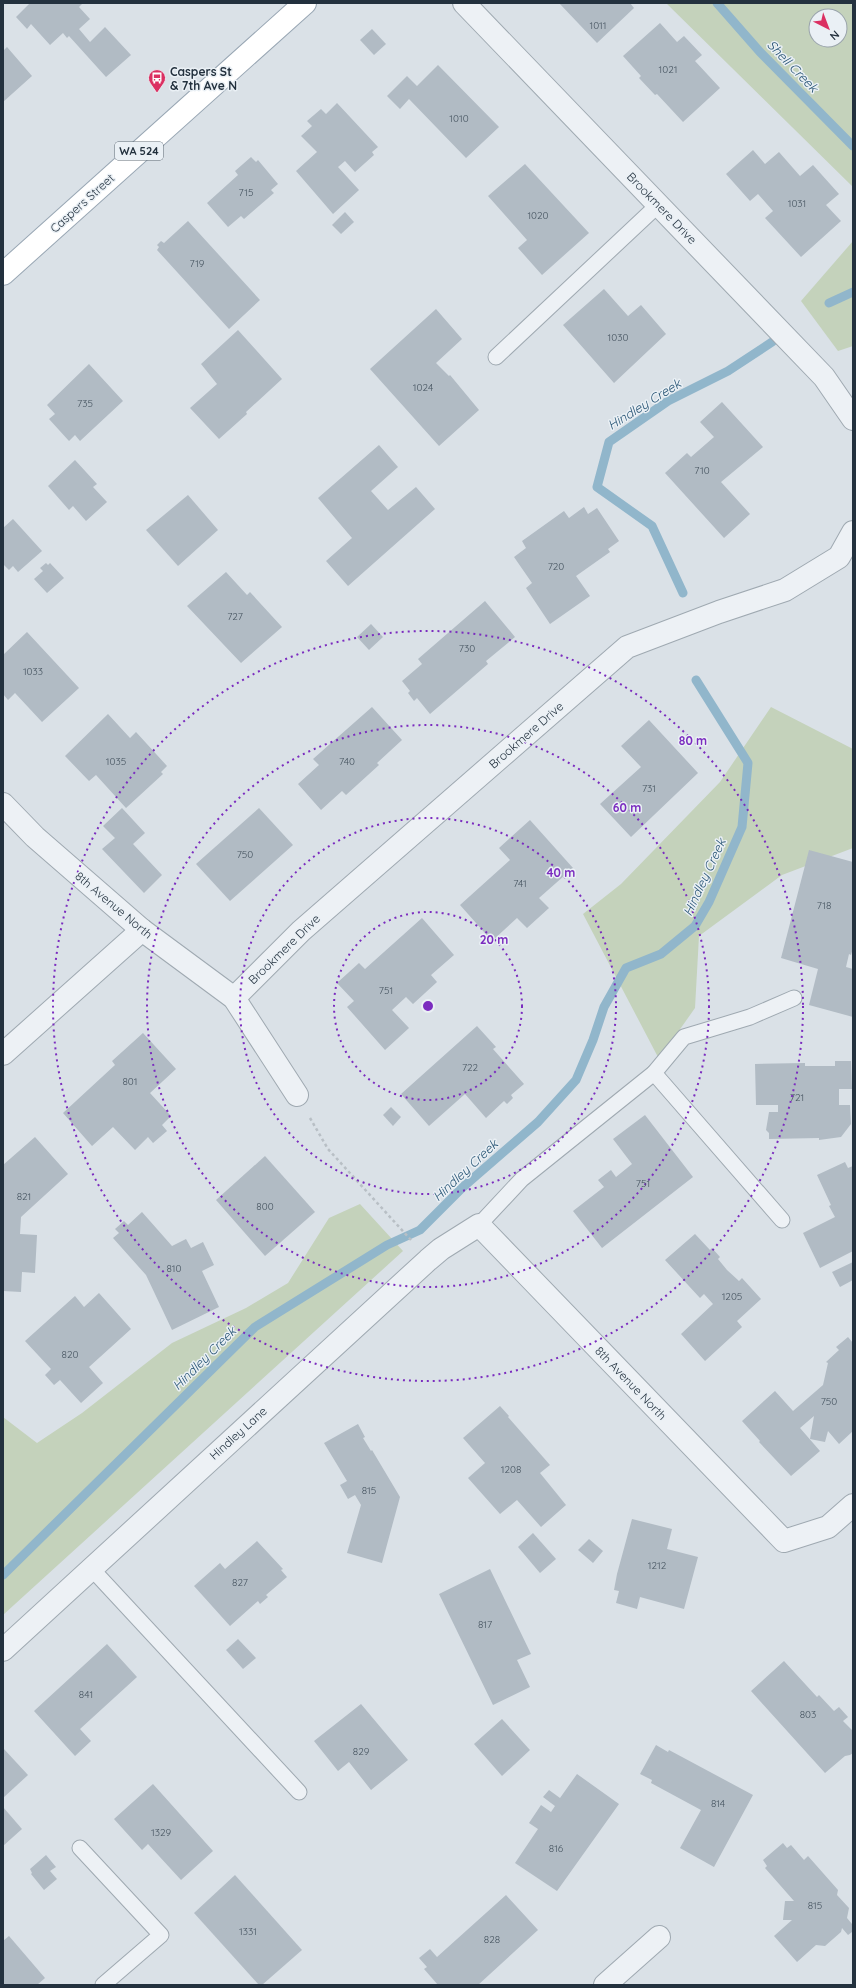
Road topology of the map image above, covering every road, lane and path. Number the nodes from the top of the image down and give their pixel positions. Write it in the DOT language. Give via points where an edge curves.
graph roads {
  1 [pos="305,3"];
  2 [pos="464,3"];
  3 [pos="658,205"];
  4 [pos="3,274"];
  5 [pos="496,357"];
  6 [pos="853,419"];
  7 [pos="853,532"];
  8 [pos="3,804"];
  9 [pos="142,930"];
  10 [pos="234,998"];
  11 [pos="794,998"];
  12 [pos="3,1054"];
  13 [pos="654,1072"];
  14 [pos="297,1095"];
  15 [pos="782,1220"];
  16 [pos="479,1224"];
  17 [pos="413,1242"];
  18 [pos="853,1505"];
  19 [pos="91,1568"];
  20 [pos="3,1650"];
  21 [pos="299,1792"];
  22 [pos="80,1848"];
  23 [pos="659,1937"];
  24 [pos="103,1985"];
  25 [pos="605,1985"];
  1 -- 4 [label="main road, Caspers Street / WA 524"];
  2 -- 3 [label="street, Brookmere Drive"];
  3 -- 5 [label="lane"];
  3 -- 6 [label="street, Brookmere Drive" via="824,377"];
  7 -- 10 [label="street, Brookmere Drive" via="839,557 785,590 627,647 301,931"];
  8 -- 9 [label="street, 8th Avenue North" via="35,837"];
  9 -- 10 [label="street, 8th Avenue North"];
  9 -- 12 [label="street"];
  10 -- 14 [label="street"];
  11 -- 13 [label="lane" via="750,1017 684,1037"];
  13 -- 15 [label="lane"];
  13 -- 16 [label="lane" via="522,1179"];
  14 -- 17 [label="path" via="328,1149"];
  16 -- 18 [label="street, 8th Avenue North" via="784,1541 828,1527"];
  16 -- 19 [label="street, Hindley Lane" via="428,1260"];
  19 -- 20 [label="street, Hindley Lane"];
  19 -- 21 [label="lane"];
  22 -- 24 [label="lane" via="161,1935"];
  23 -- 25 [label="street"];
}
